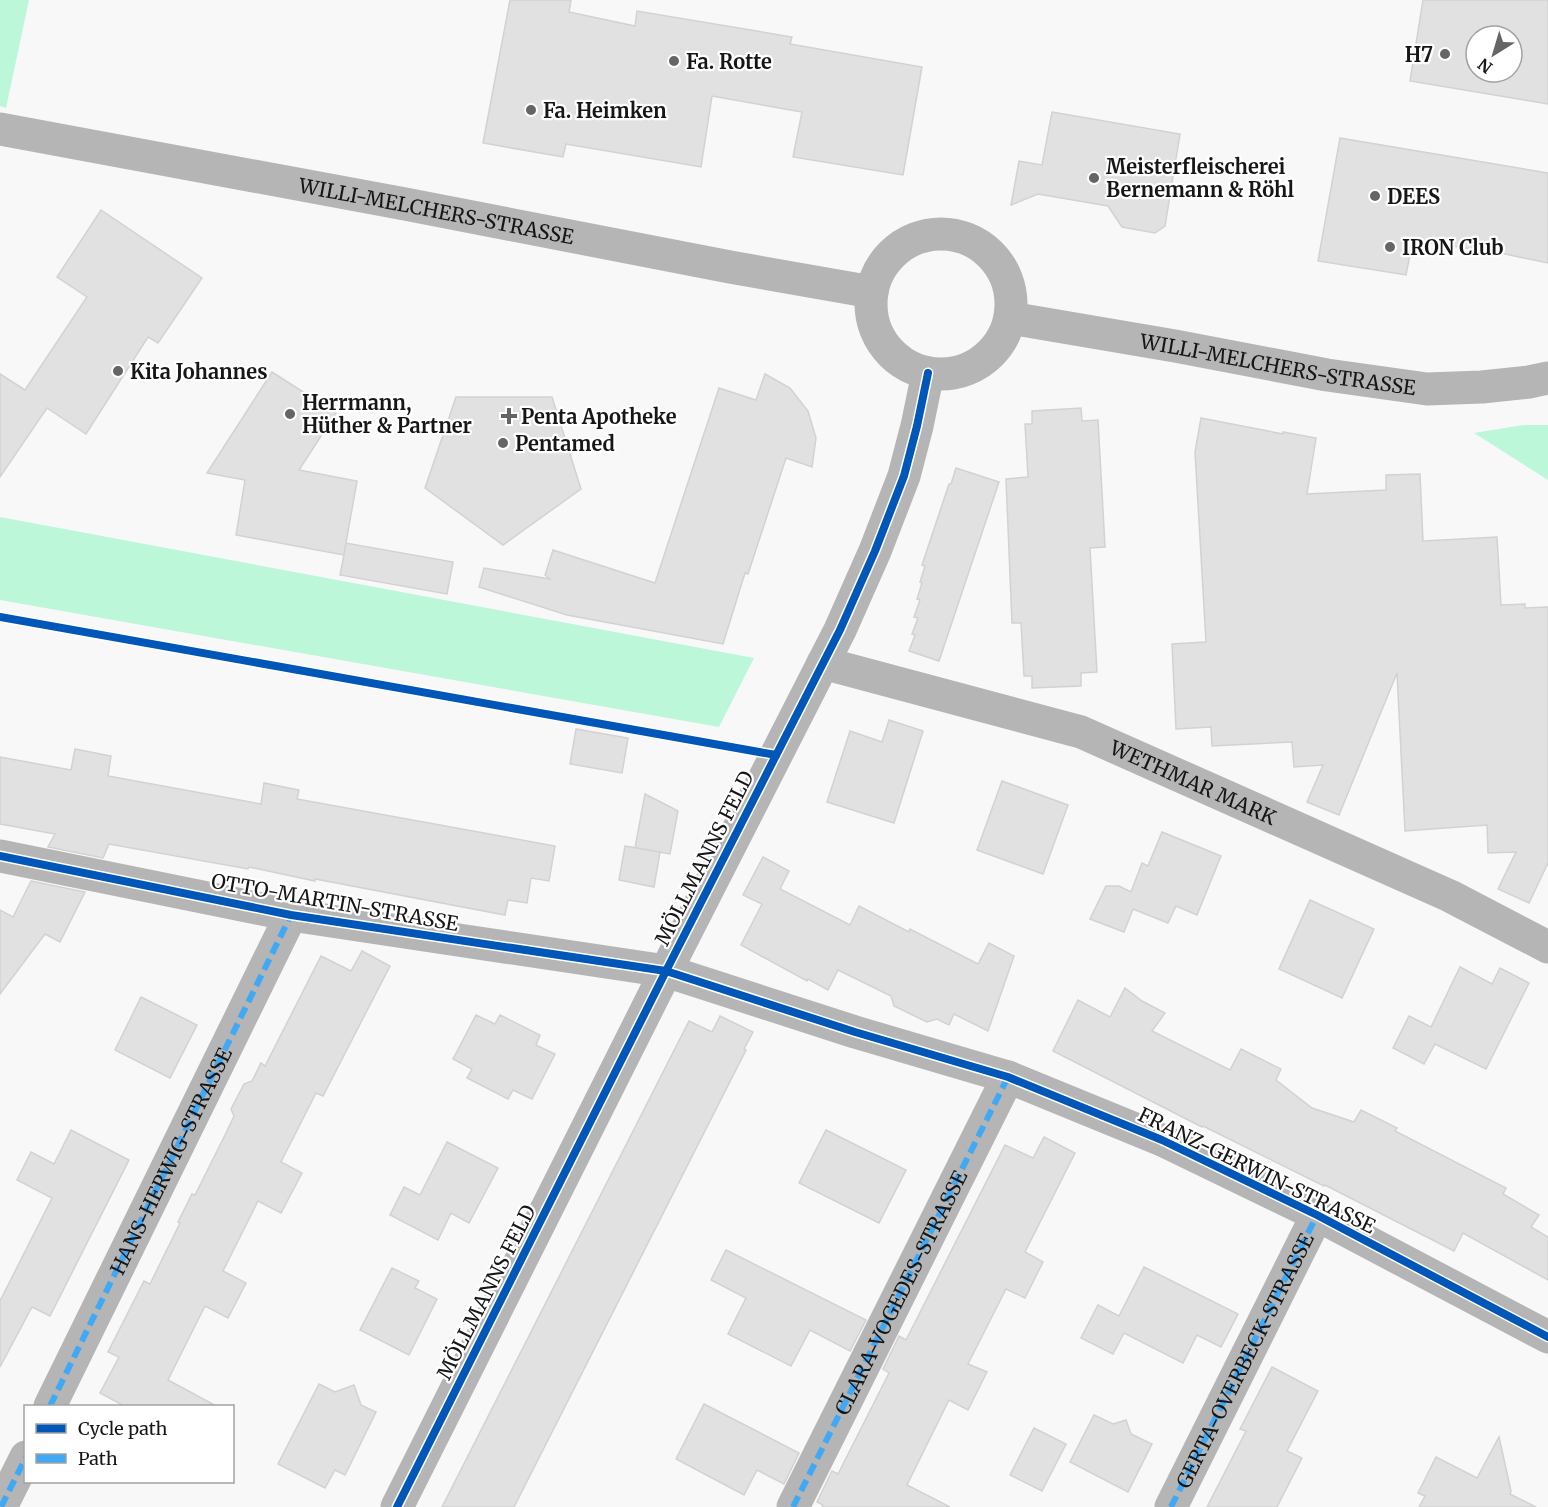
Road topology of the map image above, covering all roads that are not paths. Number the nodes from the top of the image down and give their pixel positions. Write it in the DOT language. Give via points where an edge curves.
graph roads {
  1 [pos="0,129"];
  2 [pos="872,292"];
  3 [pos="1010,318"];
  4 [pos="928,373"];
  5 [pos="1548,378"];
  6 [pos="823,663"];
  7 [pos="0,856"];
  8 [pos="291,915"];
  9 [pos="1548,947"];
  10 [pos="666,971"];
  11 [pos="1008,1077"];
  12 [pos="1317,1215"];
  13 [pos="1548,1337"];
  14 [pos="51,1405"];
  15 [pos="24,1461"];
  16 [pos="1,1507"];
  17 [pos="397,1507"];
  18 [pos="793,1507"];
  19 [pos="1171,1507"];
  1 -- 2 [label="street, WILLI-MELCHERS-STRASSE"];
  2 -- 3 [label="street" via="885,263 910,241 931,234 953,235 974,242 992,256 1011,295"];
  2 -- 4 [label="street" via="872,314 884,344 908,366"];
  3 -- 4 [label="street" via="989,355 971,367 950,373"];
  3 -- 5 [label="street, WILLI-MELCHERS-STRASSE" via="1427,389"];
  4 -- 6 [label="street, MÖLLMANNS FELD" via="904,476 875,551"];
  6 -- 9 [label="street, WETHMAR MARK" via="1081,732 1450,896"];
  6 -- 10 [label="street, MÖLLMANNS FELD"];
  7 -- 8 [label="street, OTTO-MARTIN-STRASSE"];
  8 -- 10 [label="street, OTTO-MARTIN-STRASSE"];
  8 -- 14 [label="street, HANS-HERWIG-STRASSE"];
  10 -- 11 [label="street, FRANZ-GERWIN-STRASSE"];
  10 -- 17 [label="street, MÖLLMANNS FELD"];
  11 -- 12 [label="street, FRANZ-GERWIN-STRASSE" via="1162,1140"];
  11 -- 18 [label="street, CLARA-VOGEDES-STRASSE"];
  12 -- 13 [label="street, FRANZ-GERWIN-STRASSE"];
  12 -- 19 [label="street, GERTA-OVERBECK-STRASSE"];
  15 -- 16 [label="street"];
}
